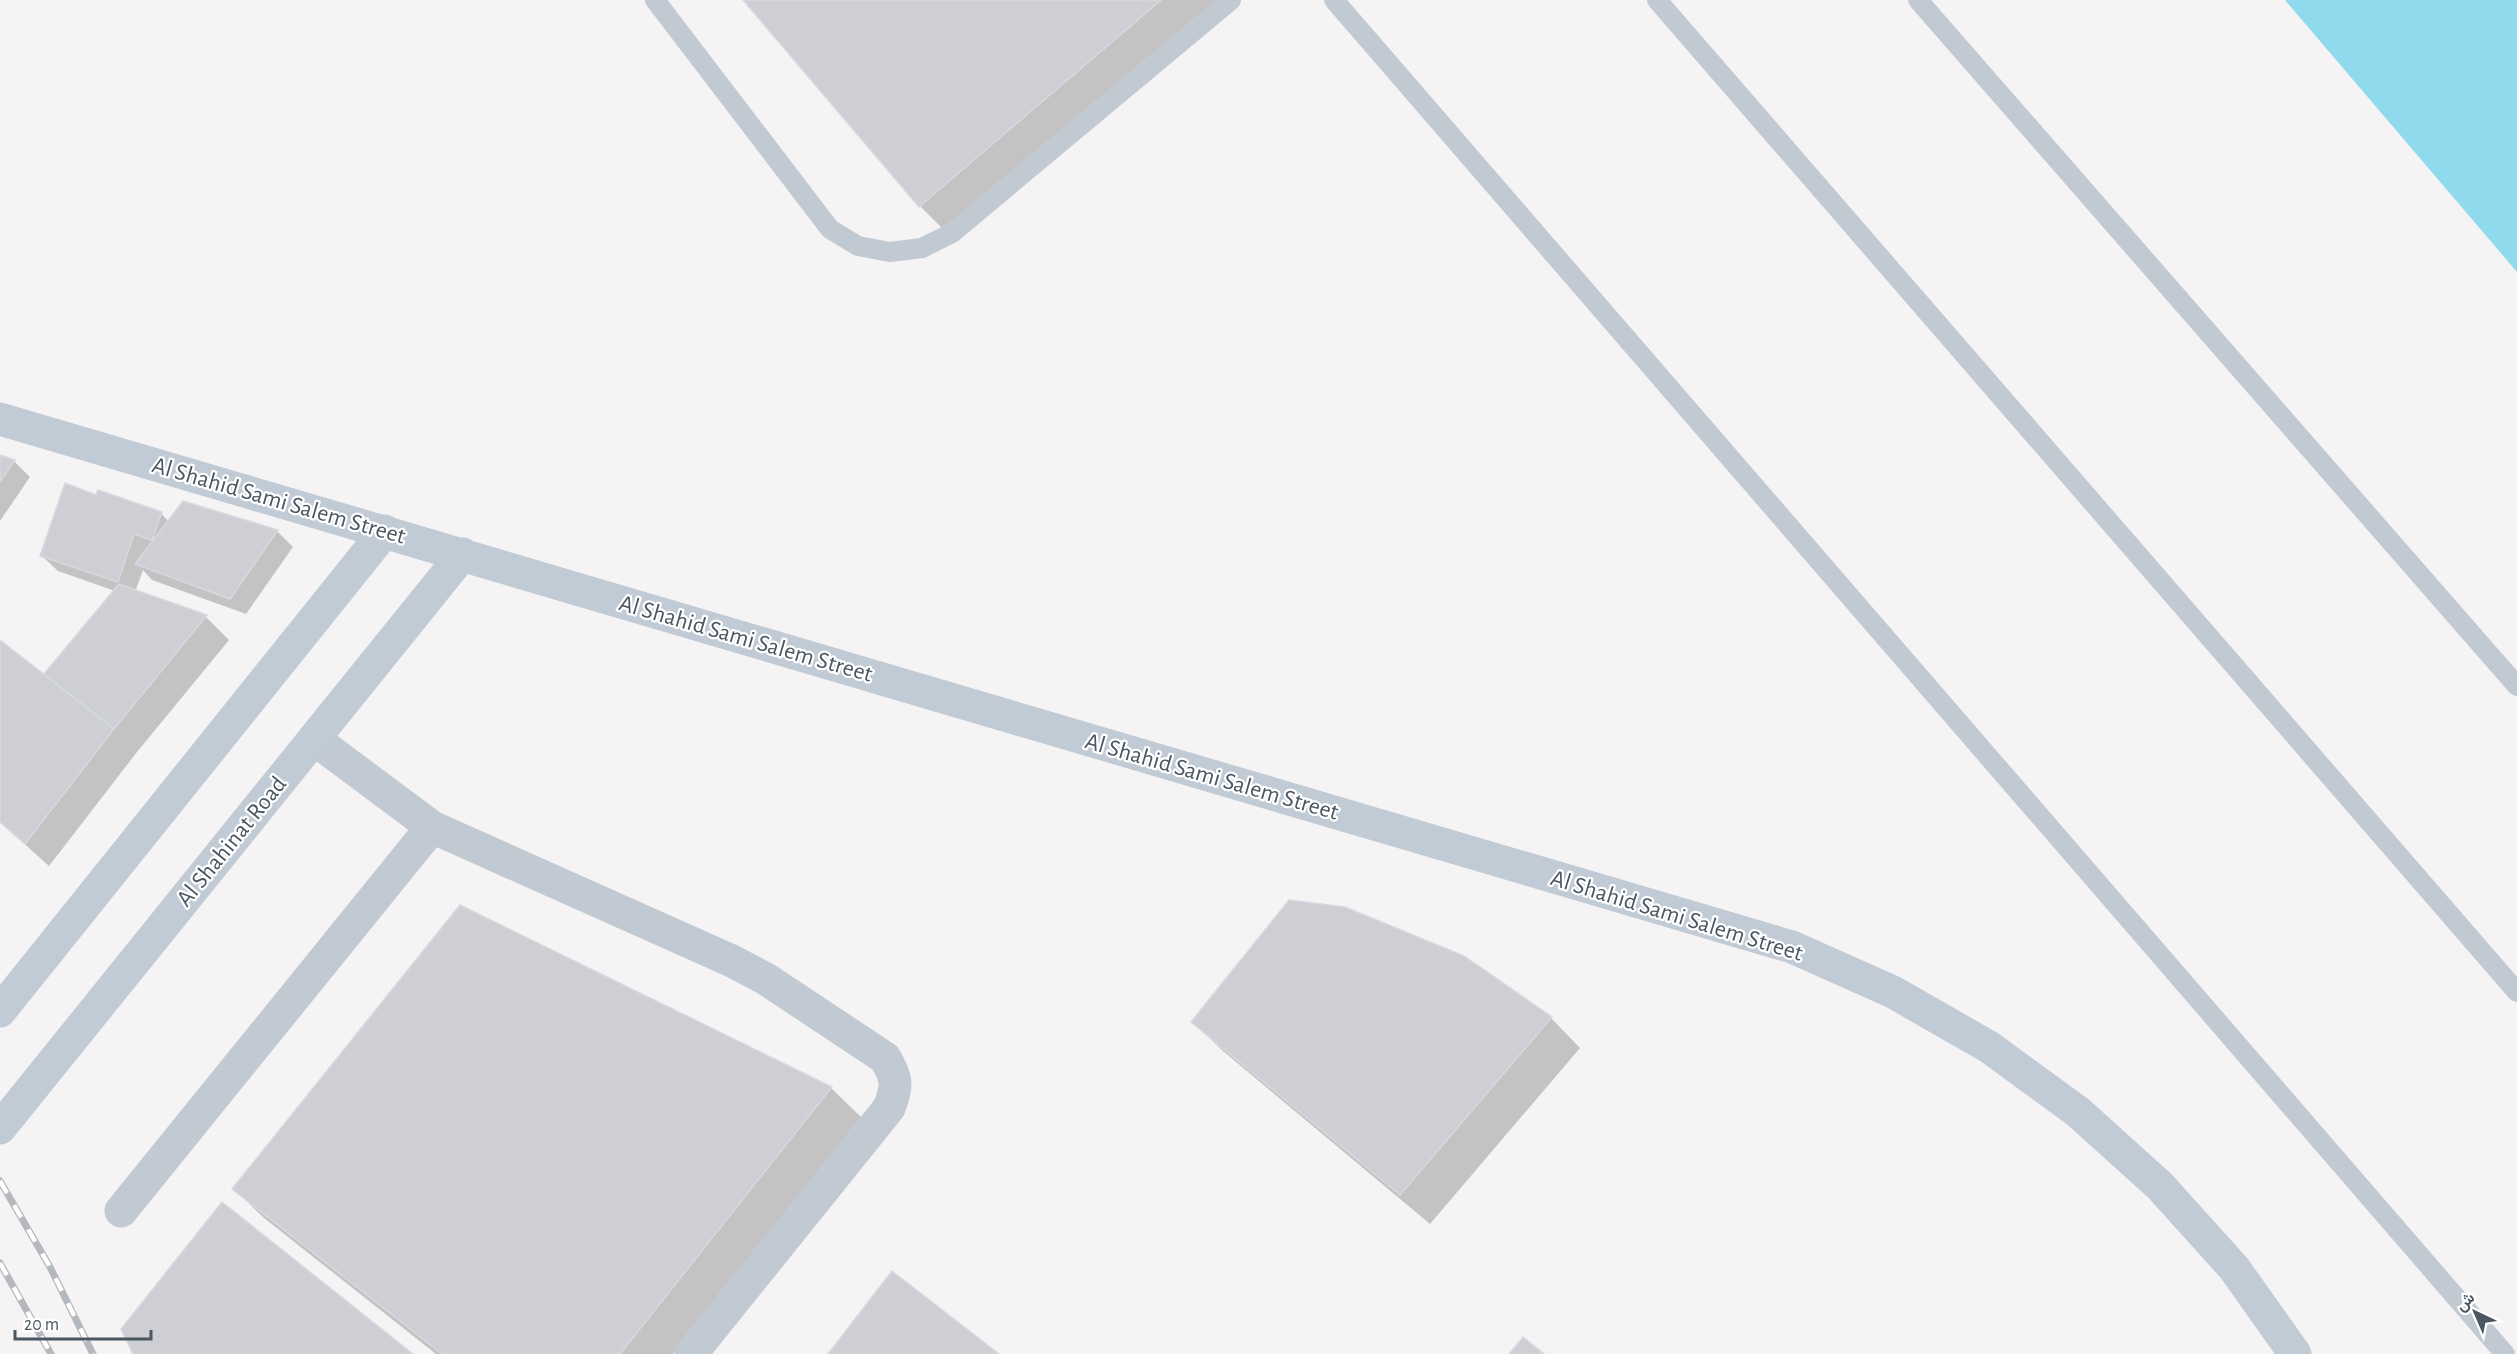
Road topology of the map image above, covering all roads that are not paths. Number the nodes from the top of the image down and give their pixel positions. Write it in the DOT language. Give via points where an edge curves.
graph roads {
  1 [pos="655,0"];
  2 [pos="1230,0"];
  3 [pos="1334,0"];
  4 [pos="1657,0"];
  5 [pos="1918,0"];
  6 [pos="0,419"];
  7 [pos="385,531"];
  8 [pos="463,554"];
  9 [pos="2517,686"];
  10 [pos="314,739"];
  11 [pos="432,827"];
  12 [pos="2517,992"];
  13 [pos="0,1011"];
  14 [pos="0,1128"];
  15 [pos="121,1211"];
  16 [pos="691,1354"];
  17 [pos="2295,1354"];
  18 [pos="2505,1354"];
  1 -- 2 [label="lane" via="830,229 858,246 890,252 922,248 952,233"];
  3 -- 18 [label="lane"];
  4 -- 12 [label="lane"];
  5 -- 9 [label="lane"];
  6 -- 7 [label="main road, Al Shahid Sami Salem Street"];
  7 -- 8 [label="main road, Al Shahid Sami Salem Street"];
  7 -- 13 [label="main road"];
  8 -- 10 [label="main road, Al Shahinat Road"];
  8 -- 17 [label="main road, Al Shahid Sami Salem Street" via="1792,947 1893,992 1989,1047 2078,1112 2160,1186 2226,1260"];
  10 -- 11 [label="street"];
  10 -- 14 [label="main road, Al Shahinat Road"];
  11 -- 15 [label="street"];
  11 -- 16 [label="street" via="766,979 885,1058 894,1073 896,1092 889,1108"];
}
